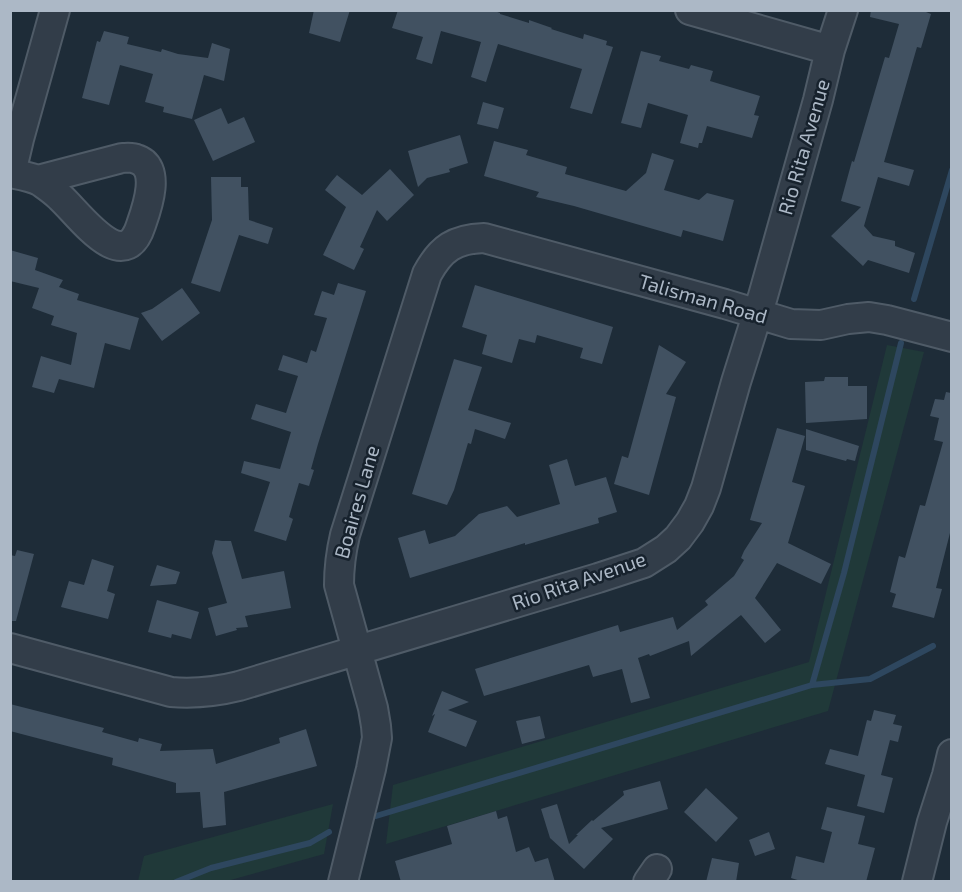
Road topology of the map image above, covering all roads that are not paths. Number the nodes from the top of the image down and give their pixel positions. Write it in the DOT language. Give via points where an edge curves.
graph roads {
  1 [pos="55,10"];
  2 [pos="690,10"];
  3 [pos="843,10"];
  4 [pos="830,50"];
  5 [pos="11,173"];
  6 [pos="38,180"];
  7 [pos="458,242"];
  8 [pos="758,314"];
  9 [pos="951,337"];
  10 [pos="10,648"];
  11 [pos="358,651"];
  12 [pos="951,754"];
  13 [pos="948,787"];
  14 [pos="343,882"];
  15 [pos="917,882"];
  1 -- 5 [label="street"];
  2 -- 4 [label="street"];
  3 -- 4 [label="street, Rio Rita Avenue"];
  4 -- 8 [label="street, Rio Rita Avenue"];
  5 -- 6 [label="street"];
  7 -- 8 [label="street, Talisman Road" via="484,238 500,241"];
  7 -- 11 [label="street, Boaires Lane" via="440,255 427,274 343,544 339,585"];
  8 -- 9 [label="street, Talisman Road" via="780,321 821,325 869,317"];
  8 -- 11 [label="street, Rio Rita Avenue" via="699,506 666,549 644,563"];
  10 -- 11 [label="street, Rio Rita Avenue" via="171,692 194,693 239,687"];
  11 -- 14 [label="street, Boaires Lane" via="373,708 376,738"];
  12 -- 13 [label="street"];
  13 -- 15 [label="street" via="932,822"];
}
